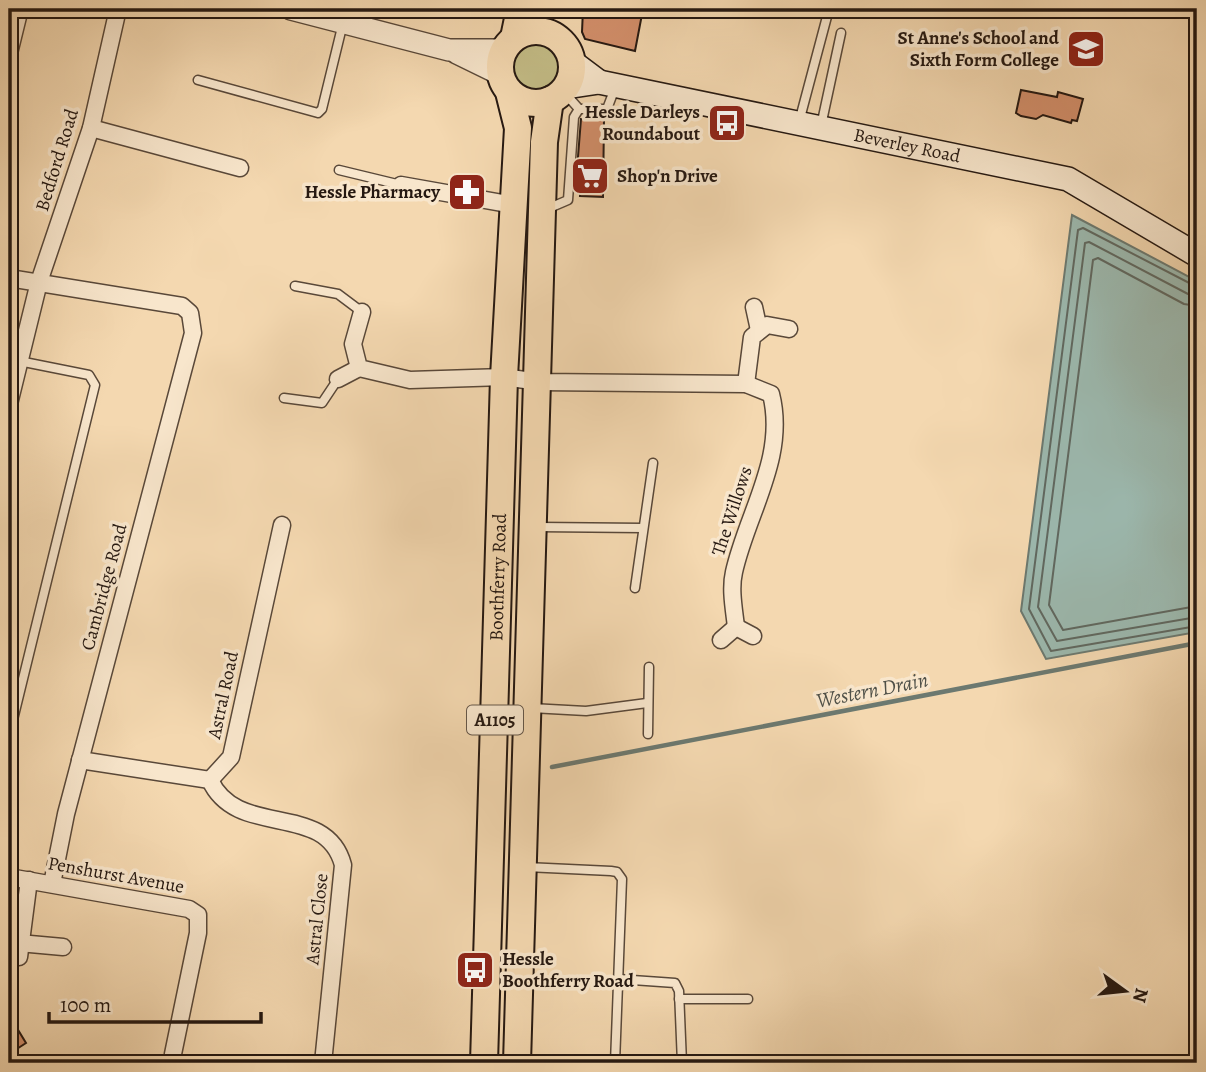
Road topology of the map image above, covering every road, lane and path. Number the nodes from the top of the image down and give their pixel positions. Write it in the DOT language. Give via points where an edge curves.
graph roads {
  1 [pos="24,9"];
  2 [pos="118,9"];
  3 [pos="291,9"];
  4 [pos="520,9"];
  5 [pos="552,9"];
  6 [pos="829,9"];
  7 [pos="343,23"];
  8 [pos="841,33"];
  9 [pos="555,36"];
  10 [pos="507,63"];
  11 [pos="9,70"];
  12 [pos="198,80"];
  13 [pos="607,84"];
  14 [pos="566,89"];
  15 [pos="810,127"];
  16 [pos="91,128"];
  17 [pos="240,168"];
  18 [pos="338,170"];
  19 [pos="401,185"];
  20 [pos="514,205"];
  21 [pos="1197,255"];
  22 [pos="9,278"];
  23 [pos="39,282"];
  24 [pos="295,286"];
  25 [pos="754,307"];
  26 [pos="362,312"];
  27 [pos="789,329"];
  28 [pos="759,330"];
  29 [pos="14,360"];
  30 [pos="359,368"];
  31 [pos="504,377"];
  32 [pos="338,379"];
  33 [pos="539,382"];
  34 [pos="746,383"];
  35 [pos="284,398"];
  36 [pos="9,404"];
  37 [pos="653,463"];
  38 [pos="282,525"];
  39 [pos="534,527"];
  40 [pos="643,528"];
  41 [pos="635,588"];
  42 [pos="736,627"];
  43 [pos="753,636"];
  44 [pos="721,640"];
  45 [pos="649,667"];
  46 [pos="647,703"];
  47 [pos="528,707"];
  48 [pos="648,734"];
  49 [pos="9,736"];
  50 [pos="80,760"];
  51 [pos="210,780"];
  52 [pos="523,867"];
  53 [pos="9,877"];
  54 [pos="29,880"];
  55 [pos="52,884"];
  56 [pos="63,947"];
  57 [pos="618,979"];
  58 [pos="679,999"];
  59 [pos="748,999"];
  60 [pos="173,1055"];
  61 [pos="323,1063"];
  62 [pos="484,1063"];
  63 [pos="517,1063"];
  64 [pos="615,1063"];
  65 [pos="682,1063"];
  1 -- 11 [label="lane"];
  2 -- 16 [label="street, Bedford Road"];
  3 -- 7 [label="street"];
  4 -- 10 [label="main road, Boothferry Road / A1105"];
  5 -- 9 [label="main road"];
  6 -- 15 [label="lane"];
  7 -- 10 [label="street"];
  7 -- 12 [label="lane" via="318,113"];
  8 -- 15 [label="lane"];
  9 -- 10 [label="main road" via="534,31"];
  9 -- 14 [label="main road" via="563,43"];
  10 -- 14 [label="main road" via="528,102"];
  10 -- 20 [label="main road, Boothferry Road / A1105" via="518,128"];
  13 -- 14 [label="main road, Beverley Road"];
  13 -- 14 [label="lane" via="607,109"];
  13 -- 15 [label="main road, Beverley Road"];
  14 -- 33 [label="main road, Boothferry Road / A1105" via="544,142"];
  15 -- 21 [label="main road, Beverley Road" via="1068,179"];
  16 -- 17 [label="street"];
  16 -- 23 [label="street, Bedford Road"];
  18 -- 19 [label="lane"];
  19 -- 20 [label="street"];
  20 -- 31 [label="main road, Boothferry Road / A1105"];
  22 -- 23 [label="street"];
  23 -- 29 [label="street, Bedford Road"];
  23 -- 50 [label="street, Cambridge Road" via="182,306 190,313 193,333"];
  24 -- 26 [label="lane" via="338,293"];
  25 -- 28 [label="street"];
  26 -- 30 [label="street" via="353,344"];
  27 -- 28 [label="street" via="767,325"];
  28 -- 34 [label="street" via="752,337"];
  29 -- 36 [label="street, Bedford Road"];
  29 -- 49 [label="lane" via="89,375 95,385"];
  30 -- 31 [label="street" via="410,380"];
  30 -- 32 [label="street"];
  31 -- 33 [label="street"];
  31 -- 62 [label="main road, Boothferry Road / A1105"];
  32 -- 35 [label="lane" via="322,402"];
  33 -- 34 [label="street"];
  33 -- 39 [label="main road, Boothferry Road / A1105"];
  34 -- 42 [label="street, The Willows" via="771,394 777,417 762,496 733,575"];
  37 -- 40 [label="lane"];
  38 -- 51 [label="street, Astral Road" via="231,757"];
  39 -- 40 [label="lane"];
  39 -- 47 [label="main road, Boothferry Road / A1105"];
  40 -- 41 [label="lane"];
  42 -- 43 [label="street"];
  42 -- 44 [label="street"];
  45 -- 46 [label="lane"];
  46 -- 47 [label="lane" via="586,711"];
  46 -- 48 [label="lane"];
  47 -- 52 [label="main road, Boothferry Road / A1105"];
  50 -- 51 [label="street"];
  50 -- 55 [label="street, Cambridge Road"];
  51 -- 61 [label="street, Astral Close" via="216,793 245,813 313,828 338,847 343,865"];
  52 -- 57 [label="lane" via="617,872 622,879"];
  52 -- 63 [label="main road, Boothferry Road / A1105"];
  53 -- 54 [label="street, Penshurst Avenue"];
  54 -- 55 [label="street, Penshurst Avenue"];
  54 -- 56 [label="street" via="19,950"];
  55 -- 60 [label="street, Penshurst Avenue" via="189,909 198,915"];
  57 -- 58 [label="lane" via="675,983"];
  57 -- 64 [label="lane"];
  58 -- 59 [label="lane"];
  58 -- 65 [label="lane"];
}
